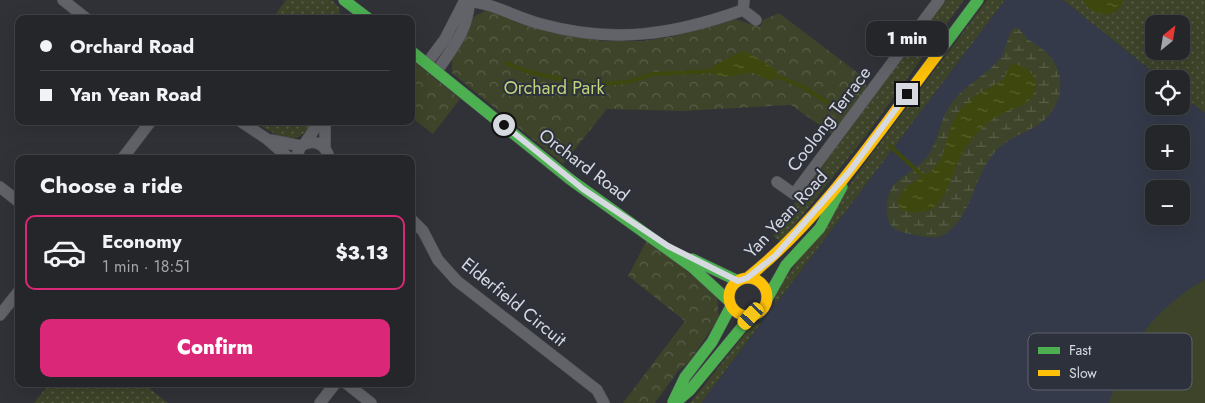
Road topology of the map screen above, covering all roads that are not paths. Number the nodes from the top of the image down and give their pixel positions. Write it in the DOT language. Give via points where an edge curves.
graph roads {
  1 [pos="63,0"];
  2 [pos="344,0"];
  3 [pos="939,0"];
  4 [pos="978,0"];
  5 [pos="467,1"];
  6 [pos="82,15"];
  7 [pos="360,15"];
  8 [pos="756,20"];
  9 [pos="415,53"];
  10 [pos="427,63"];
  11 [pos="437,71"];
  12 [pos="148,125"];
  13 [pos="246,125"];
  14 [pos="317,125"];
  15 [pos="325,125"];
  16 [pos="267,139"];
  17 [pos="303,145"];
  18 [pos="125,155"];
  19 [pos="285,155"];
  20 [pos="297,155"];
  21 [pos="329,155"];
  22 [pos="849,172"];
  23 [pos="777,182"];
  24 [pos="0,187"];
  25 [pos="15,199"];
  26 [pos="415,223"];
  27 [pos="668,246"];
  28 [pos="742,279"];
  29 [pos="15,296"];
  30 [pos="767,299"];
  31 [pos="731,304"];
  32 [pos="0,315"];
  33 [pos="751,316"];
  34 [pos="333,387"];
  35 [pos="351,387"];
  36 [pos="320,403"];
  37 [pos="372,403"];
  38 [pos="604,403"];
  39 [pos="674,403"];
  1 -- 6 [label="street"];
  2 -- 7 [label="main road"];
  3 -- 23 [label="street, Coolong Terrace" via="794,194"];
  4 -- 22 [label="main road, Yan Yean Road"];
  5 -- 8 [label="street" via="494,6 554,28 618,36 675,31 744,6"];
  5 -- 10 [label="street"];
  5 -- 11 [label="street" via="467,21"];
  9 -- 10 [label="main road, Orchard Road"];
  10 -- 11 [label="main road, Orchard Road"];
  11 -- 27 [label="main road, Orchard Road" via="570,179"];
  12 -- 18 [label="street"];
  13 -- 16 [label="street"];
  14 -- 17 [label="street"];
  15 -- 21 [label="street"];
  16 -- 17 [label="street"];
  16 -- 19 [label="street"];
  17 -- 20 [label="street"];
  17 -- 21 [label="street" via="316,142"];
  22 -- 28 [label="main road, Yan Yean Road" via="775,256"];
  22 -- 30 [label="main road, Yan Yean Road" via="820,228 786,265"];
  24 -- 25 [label="street"];
  26 -- 38 [label="street, Elderfield Circuit" via="423,231 438,260 457,280 597,390"];
  27 -- 28 [label="main road, Orchard Road"];
  27 -- 31 [label="main road, Orchard Road"];
  28 -- 30 [label="main road" via="762,284"];
  28 -- 31 [label="main road" via="731,288"];
  29 -- 32 [label="street"];
  30 -- 33 [label="main road" via="764,309"];
  31 -- 33 [label="main road" via="740,314"];
  31 -- 39 [label="main road" via="712,342 685,377"];
  33 -- 39 [label="main road" via="690,390"];
  34 -- 36 [label="street"];
  35 -- 37 [label="street"];
}
